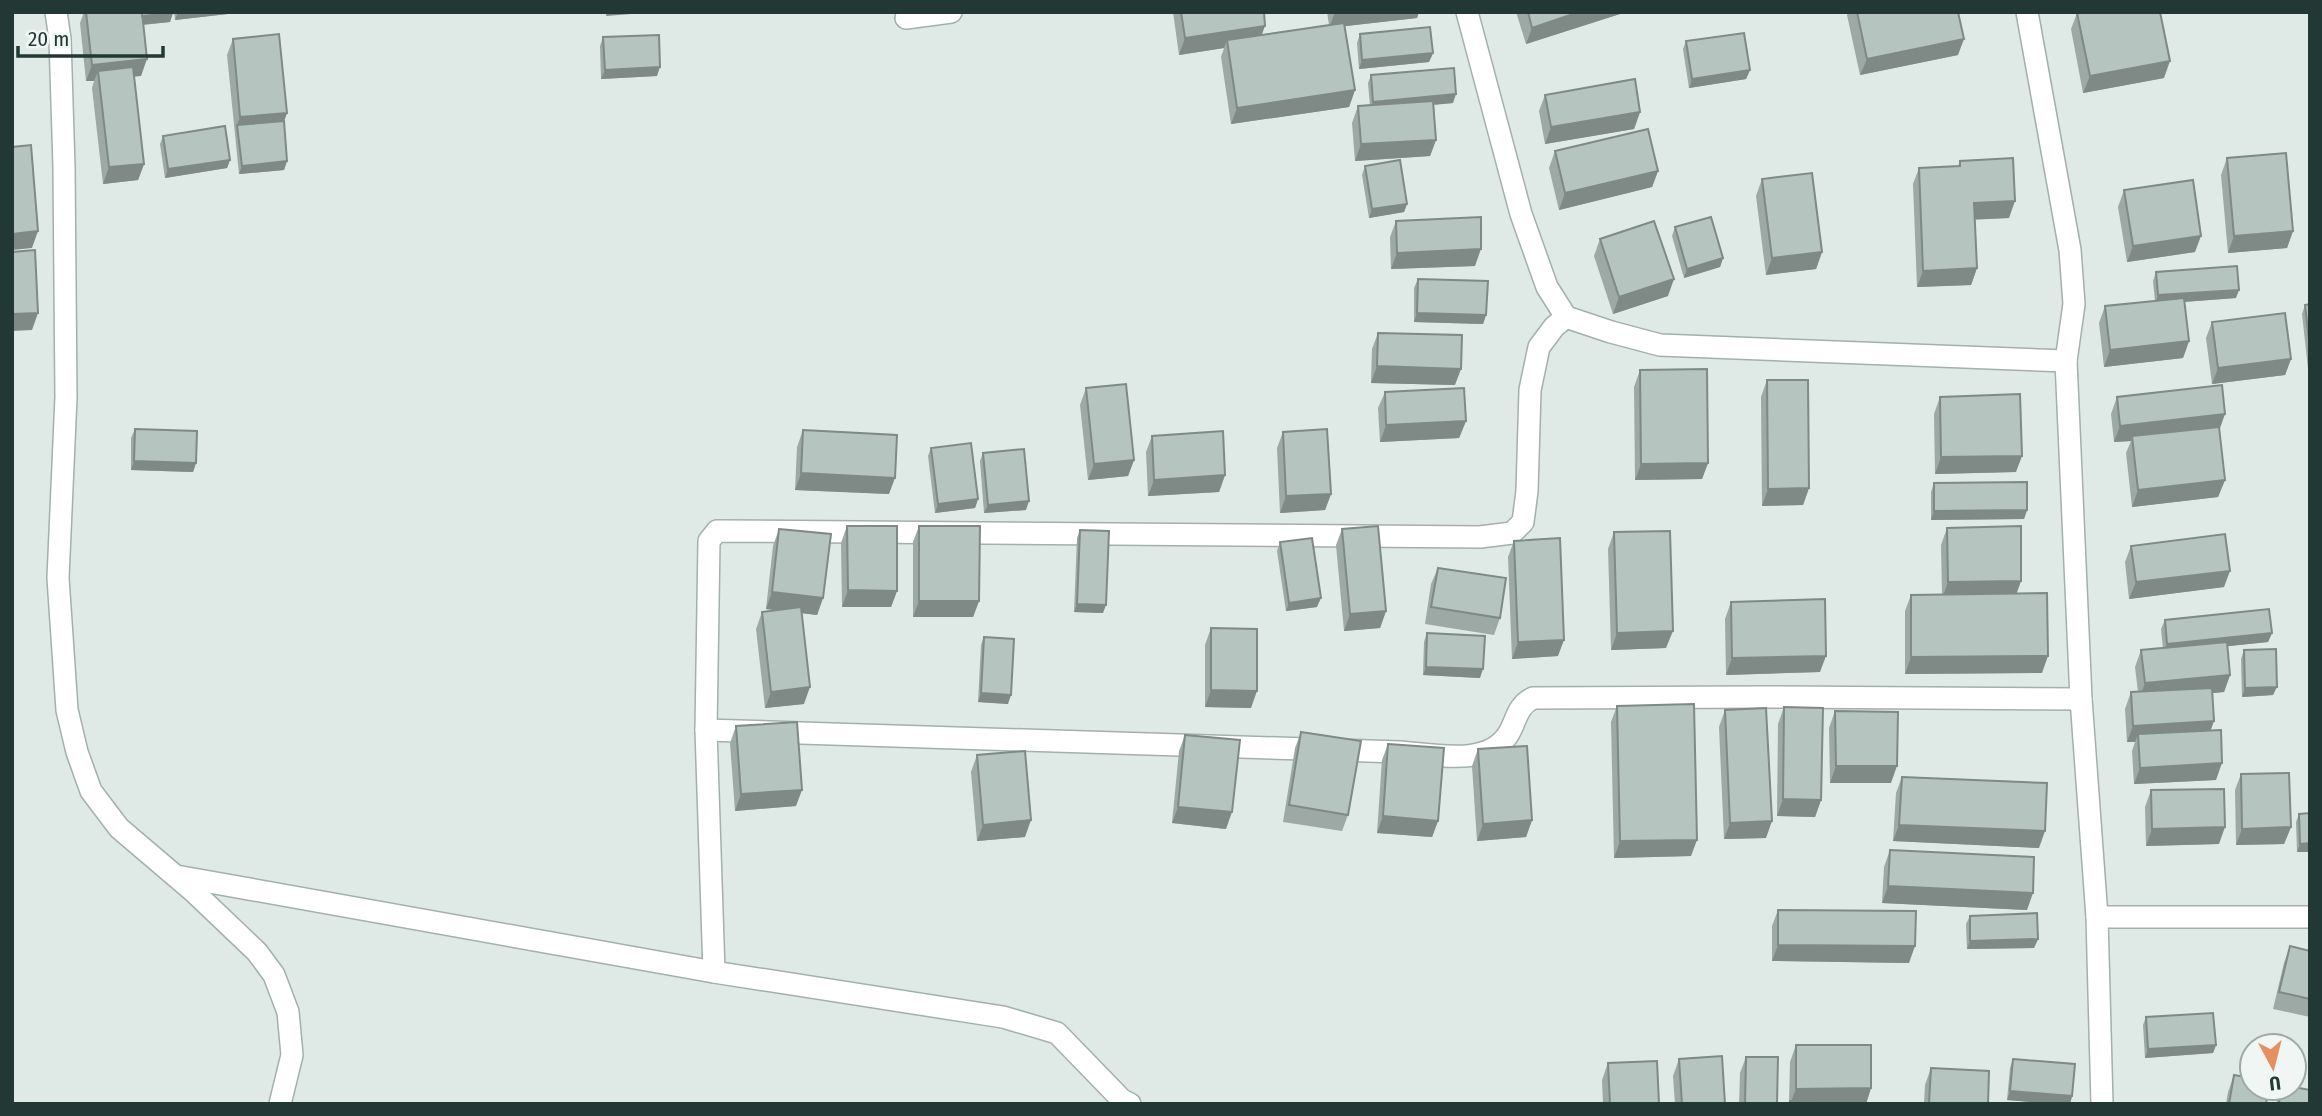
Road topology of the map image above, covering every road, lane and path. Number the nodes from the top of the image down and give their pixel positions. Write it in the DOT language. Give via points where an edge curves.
graph roads {
  1 [pos="56,12"];
  2 [pos="951,12"];
  3 [pos="1466,12"];
  4 [pos="2027,12"];
  5 [pos="906,18"];
  6 [pos="1566,317"];
  7 [pos="2066,361"];
  8 [pos="2081,699"];
  9 [pos="706,730"];
  10 [pos="176,876"];
  11 [pos="2097,917"];
  12 [pos="2310,917"];
  13 [pos="713,972"];
  14 [pos="280,1104"];
  15 [pos="1130,1104"];
  16 [pos="2102,1104"];
  1 -- 10 [label="street" via="64,167 66,397 58,578 66,710 91,791 119,828"];
  2 -- 5 [label="street"];
  3 -- 6 [label="street" via="1521,214 1547,288"];
  4 -- 7 [label="street" via="2070,250 2074,304"];
  6 -- 7 [label="street" via="1660,345"];
  6 -- 9 [label="street" via="1539,347 1530,390 1523,522 1502,536 717,531 709,541"];
  7 -- 8 [label="street"];
  8 -- 9 [label="street" via="1533,698 1518,710 1501,744 1463,756"];
  8 -- 11 [label="street"];
  9 -- 13 [label="street"];
  10 -- 13 [label="street"];
  10 -- 14 [label="street" via="257,952 274,975 288,1012 292,1055"];
  11 -- 12 [label="street"];
  11 -- 16 [label="street"];
  13 -- 15 [label="street" via="1003,1017 1057,1033"];
}
